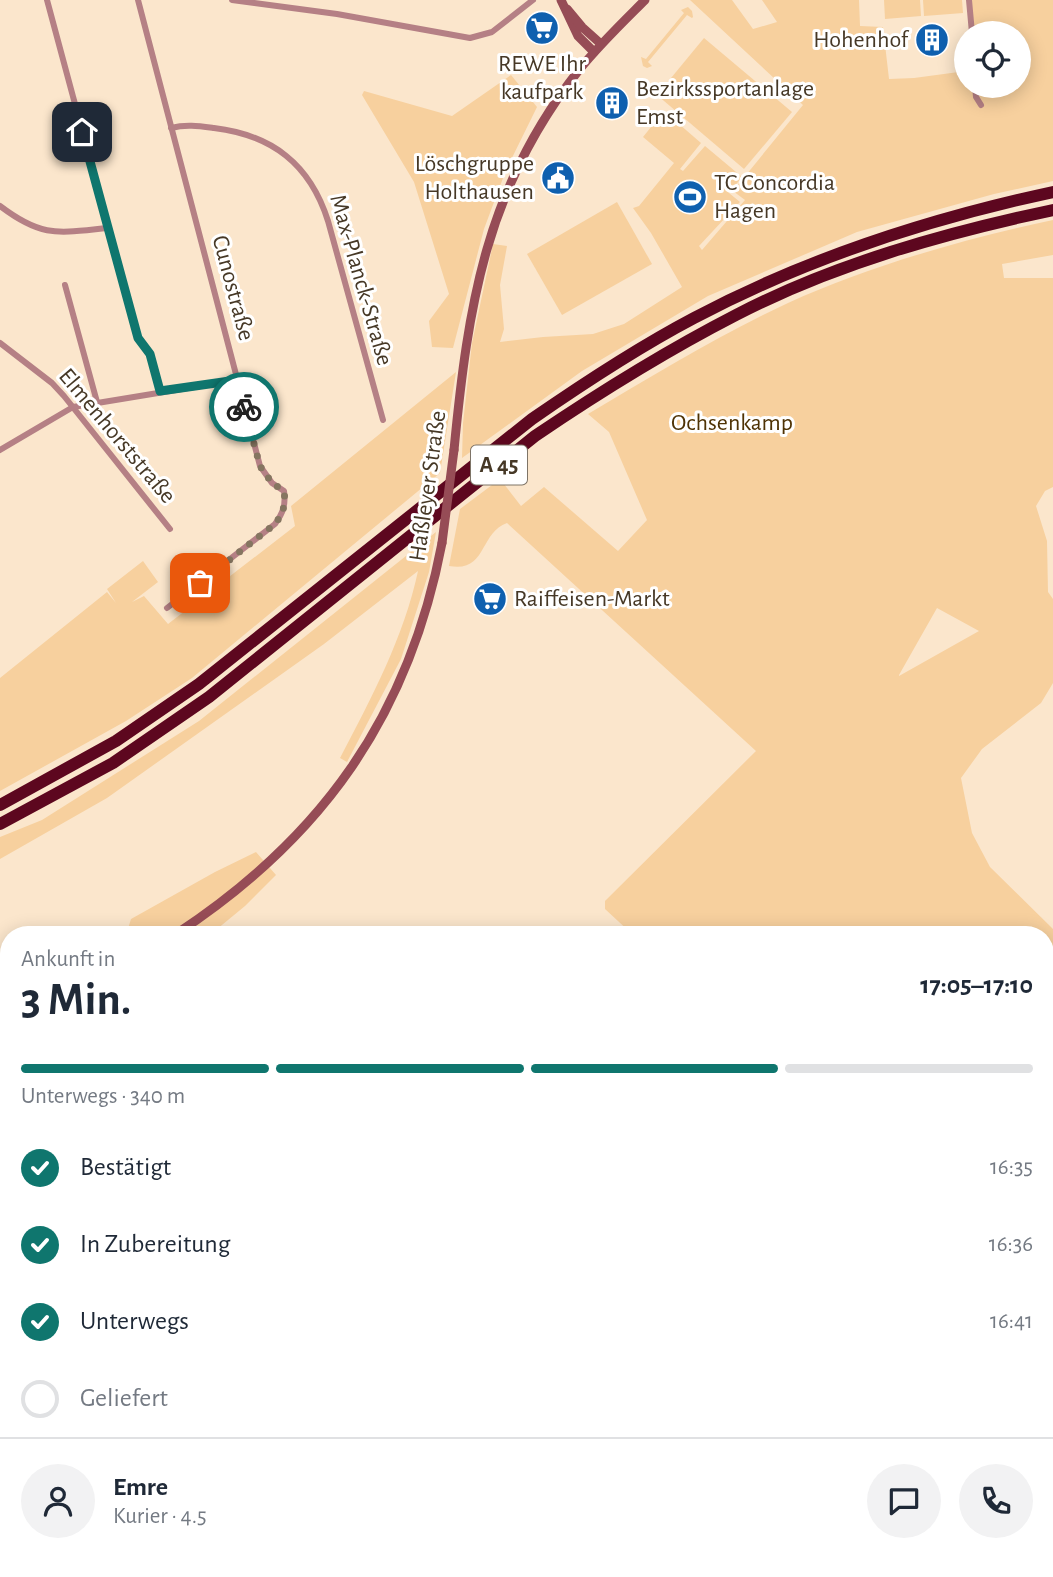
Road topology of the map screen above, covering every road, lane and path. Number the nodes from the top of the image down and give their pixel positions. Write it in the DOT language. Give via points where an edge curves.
graph roads {
  1 [pos="47,0"];
  2 [pos="138,0"];
  3 [pos="232,0"];
  4 [pos="533,0"];
  5 [pos="645,0"];
  6 [pos="969,0"];
  7 [pos="562,2"];
  8 [pos="971,21"];
  9 [pos="601,44"];
  10 [pos="594,52"];
  11 [pos="977,98"];
  12 [pos="981,105"];
  13 [pos="171,128"];
  14 [pos="1053,192"];
  15 [pos="0,206"];
  16 [pos="1053,209"];
  17 [pos="107,228"];
  18 [pos="65,285"];
  19 [pos="0,343"];
  20 [pos="237,380"];
  21 [pos="160,391"];
  22 [pos="97,402"];
  23 [pos="73,407"];
  24 [pos="383,419"];
  25 [pos="0,450"];
  26 [pos="170,529"];
  27 [pos="167,608"];
  28 [pos="0,805"];
  29 [pos="0,824"];
  30 [pos="189,926"];
  1 -- 17 [label="street"];
  2 -- 13 [label="street, Cunostraße"];
  3 -- 4 [label="street" via="465,38 499,27"];
  5 -- 9 [label="main road, Haßleyer Straße"];
  6 -- 8 [label="street"];
  7 -- 9 [label="main road"];
  7 -- 10 [label="main road" via="578,36"];
  9 -- 10 [label="main road, Haßleyer Straße"];
  10 -- 30 [label="main road, Haßleyer Straße, bridge" via="545,117 509,183 481,266 465,346 442,543 428,605 389,706 354,766 318,812 262,869"];
  11 -- 12 [label="street"];
  13 -- 20 [label="street, Cunostraße"];
  13 -- 24 [label="street, Max-Planck-Straße" via="200,126 251,135 288,157 312,185 328,221"];
  14 -- 28 [label="highway, A 45" via="983,208 838,253 736,297 643,347 532,419 199,684 117,741"];
  15 -- 17 [label="street" via="47,232"];
  16 -- 29 [label="highway, A 45" via="988,223 843,269 737,314 652,361 535,436 209,697 113,763"];
  17 -- 21 [label="street" via="138,338 150,354"];
  18 -- 22 [label="street"];
  19 -- 23 [label="street, Elmenhorststraße" via="52,383"];
  20 -- 21 [label="street"];
  20 -- 27 [label="street, Cunostraße" via="260,466 284,491 283,514"];
  21 -- 22 [label="street"];
  22 -- 23 [label="street"];
  23 -- 25 [label="street"];
  23 -- 26 [label="street, Elmenhorststraße"];
}
